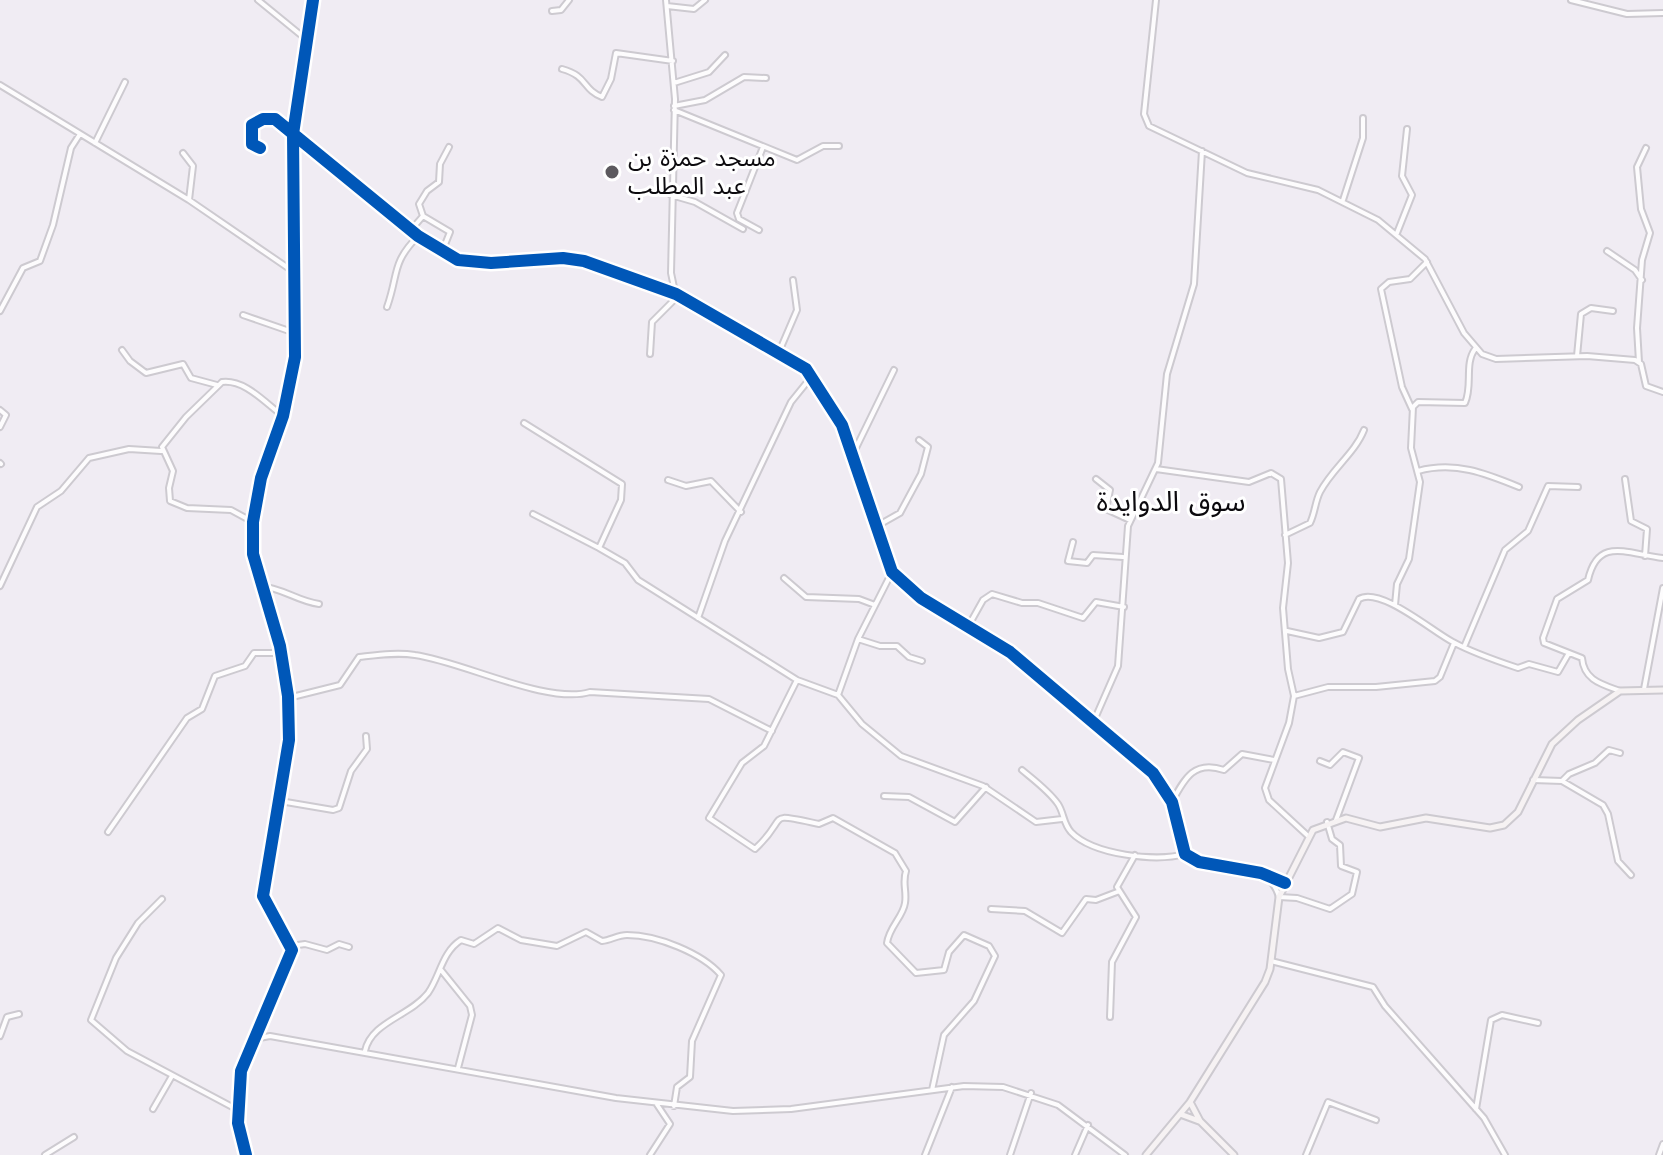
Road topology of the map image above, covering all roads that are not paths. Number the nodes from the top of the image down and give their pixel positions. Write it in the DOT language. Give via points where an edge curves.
graph roads {
  1 [pos="258,0"];
  2 [pos="313,0"];
  3 [pos="569,0"];
  4 [pos="705,0"];
  5 [pos="1156,0"];
  6 [pos="1571,0"];
  7 [pos="667,3"];
  8 [pos="552,11"];
  9 [pos="1663,13"];
  10 [pos="307,40"];
  11 [pos="725,55"];
  12 [pos="673,61"];
  13 [pos="562,69"];
  14 [pos="766,78"];
  15 [pos="125,82"];
  16 [pos="674,83"];
  17 [pos="0,85"];
  18 [pos="674,108"];
  19 [pos="1363,118"];
  20 [pos="1407,129"];
  21 [pos="80,134"];
  22 [pos="293,134"];
  23 [pos="95,143"];
  24 [pos="839,146"];
  25 [pos="449,147"];
  26 [pos="763,147"];
  27 [pos="260,148"];
  28 [pos="1646,148"];
  29 [pos="1202,151"];
  30 [pos="183,153"];
  31 [pos="671,195"];
  32 [pos="189,200"];
  33 [pos="1343,200"];
  34 [pos="423,216"];
  35 [pos="743,229"];
  36 [pos="411,230"];
  37 [pos="759,230"];
  38 [pos="1397,233"];
  39 [pos="418,236"];
  40 [pos="1607,251"];
  41 [pos="442,252"];
  42 [pos="1427,262"];
  43 [pos="294,272"];
  44 [pos="793,280"];
  45 [pos="1643,282"];
  46 [pos="677,295"];
  47 [pos="387,307"];
  48 [pos="0,311"];
  49 [pos="1613,311"];
  50 [pos="243,315"];
  51 [pos="295,333"];
  52 [pos="1475,349"];
  53 [pos="122,350"];
  54 [pos="779,352"];
  55 [pos="650,354"];
  56 [pos="1577,356"];
  57 [pos="1639,362"];
  58 [pos="894,370"];
  59 [pos="812,376"];
  60 [pos="217,385"];
  61 [pos="1663,392"];
  62 [pos="1413,409"];
  63 [pos="0,410"];
  64 [pos="283,416"];
  65 [pos="524,423"];
  66 [pos="0,427"];
  67 [pos="1364,430"];
  68 [pos="919,440"];
  69 [pos="161,451"];
  70 [pos="853,454"];
  71 [pos="1156,469"];
  72 [pos="1418,471"];
  73 [pos="1096,479"];
  74 [pos="1625,479"];
  75 [pos="668,480"];
  76 [pos="1519,487"];
  77 [pos="1578,487"];
  78 [pos="741,512"];
  79 [pos="533,514"];
  80 [pos="1130,520"];
  81 [pos="253,522"];
  82 [pos="877,526"];
  83 [pos="1285,535"];
  84 [pos="1073,542"];
  85 [pos="599,548"];
  86 [pos="1645,556"];
  87 [pos="1123,557"];
  88 [pos="1663,558"];
  89 [pos="892,572"];
  90 [pos="784,578"];
  91 [pos="0,586"];
  92 [pos="260,586"];
  93 [pos="1663,588"];
  94 [pos="319,604"];
  95 [pos="875,605"];
  96 [pos="1395,606"];
  97 [pos="1124,607"];
  98 [pos="698,618"];
  99 [pos="969,625"];
  100 [pos="1286,631"];
  101 [pos="1654,637"];
  102 [pos="858,639"];
  103 [pos="1663,640"];
  104 [pos="1454,643"];
  105 [pos="1464,647"];
  106 [pos="281,653"];
  107 [pos="1569,653"];
  108 [pos="922,661"];
  109 [pos="797,680"];
  110 [pos="1644,689"];
  111 [pos="1663,690"];
  112 [pos="1620,691"];
  113 [pos="838,695"];
  114 [pos="1294,696"];
  115 [pos="288,698"];
  116 [pos="1093,723"];
  117 [pos="772,731"];
  118 [pos="366,736"];
  119 [pos="1620,753"];
  120 [pos="1274,760"];
  121 [pos="1320,761"];
  122 [pos="1022,770"];
  123 [pos="1533,780"];
  124 [pos="1562,781"];
  125 [pos="986,787"];
  126 [pos="884,796"];
  127 [pos="280,801"];
  128 [pos="1172,802"];
  129 [pos="1062,819"];
  130 [pos="1336,820"];
  131 [pos="1327,822"];
  132 [pos="108,832"];
  133 [pos="1307,835"];
  134 [pos="1185,854"];
  135 [pos="1135,855"];
  136 [pos="1631,875"];
  137 [pos="1273,881"];
  138 [pos="1285,883"];
  139 [pos="1117,892"];
  140 [pos="1279,897"];
  141 [pos="162,899"];
  142 [pos="991,909"];
  143 [pos="291,946"];
  144 [pos="349,947"];
  145 [pos="1271,961"];
  146 [pos="441,970"];
  147 [pos="19,1014"];
  148 [pos="1110,1017"];
  149 [pos="1538,1023"];
  150 [pos="260,1025"];
  151 [pos="0,1036"];
  152 [pos="270,1036"];
  153 [pos="254,1039"];
  154 [pos="365,1052"];
  155 [pos="458,1068"];
  156 [pos="172,1076"];
  157 [pos="952,1087"];
  158 [pos="932,1090"];
  159 [pos="1031,1093"];
  160 [pos="1190,1102"];
  161 [pos="656,1103"];
  162 [pos="674,1106"];
  163 [pos="153,1109"];
  164 [pos="1476,1109"];
  165 [pos="238,1110"];
  166 [pos="1180,1114"];
  167 [pos="1376,1120"];
  168 [pos="1200,1121"];
  169 [pos="1088,1125"];
  170 [pos="74,1137"];
  171 [pos="1663,1144"];
  172 [pos="45,1155"];
  173 [pos="246,1155"];
  174 [pos="650,1155"];
  175 [pos="925,1155"];
  176 [pos="1010,1155"];
  177 [pos="1075,1155"];
  178 [pos="1125,1155"];
  179 [pos="1146,1155"];
  180 [pos="1234,1155"];
  181 [pos="1306,1155"];
  182 [pos="1505,1155"];
  183 [pos="1659,1155"];
  1 -- 10 [label="street"];
  2 -- 10 [label="street"];
  3 -- 8 [label="street" via="561,10"];
  4 -- 7 [label="street" via="694,9"];
  5 -- 29 [label="street" via="1145,121"];
  6 -- 9 [label="street" via="1627,14"];
  7 -- 12 [label="street"];
  10 -- 22 [label="street"];
  11 -- 16 [label="street" via="709,72"];
  12 -- 13 [label="street" via="616,53 602,97 591,92 580,75"];
  12 -- 16 [label="street"];
  14 -- 18 [label="street" via="744,77 705,100"];
  15 -- 23 [label="street"];
  16 -- 18 [label="street"];
  17 -- 21 [label="street"];
  18 -- 26 [label="street"];
  18 -- 31 [label="street"];
  19 -- 33 [label="street" via="1363,138"];
  20 -- 38 [label="street" via="1401,172 1412,195"];
  21 -- 23 [label="street"];
  21 -- 48 [label="street" via="71,148 40,261 23,268"];
  22 -- 27 [label="street" via="275,119 257,121 249,131 252,144"];
  22 -- 36 [label="street"];
  22 -- 43 [label="street"];
  23 -- 32 [label="street"];
  24 -- 26 [label="street" via="823,146 797,160"];
  25 -- 34 [label="street" via="439,182 419,204"];
  26 -- 37 [label="street" via="737,213"];
  28 -- 45 [label="street" via="1637,167 1641,209 1650,233 1642,260"];
  29 -- 33 [label="street" via="1253,176"];
  29 -- 71 [label="street" via="1194,284 1172,347"];
  30 -- 32 [label="street" via="193,166"];
  31 -- 35 [label="street"];
  31 -- 46 [label="street" via="671,273"];
  32 -- 43 [label="street"];
  33 -- 38 [label="street"];
  34 -- 36 [label="street"];
  34 -- 41 [label="street" via="450,232"];
  36 -- 39 [label="street"];
  38 -- 42 [label="street"];
  39 -- 41 [label="street"];
  39 -- 47 [label="street" via="397,262"];
  40 -- 45 [label="street"];
  41 -- 46 [label="street" via="476,264 574,258"];
  42 -- 52 [label="street"];
  42 -- 62 [label="street" via="1407,281 1384,284 1381,293 1402,387"];
  43 -- 51 [label="street"];
  44 -- 54 [label="street" via="797,310"];
  45 -- 57 [label="street"];
  46 -- 54 [label="street"];
  46 -- 55 [label="street" via="652,322"];
  49 -- 56 [label="street" via="1591,308 1581,314"];
  50 -- 51 [label="street"];
  51 -- 64 [label="street"];
  52 -- 56 [label="street" via="1496,359"];
  52 -- 62 [label="street" via="1465,403 1418,402"];
  53 -- 60 [label="street" via="146,373 183,364 195,380"];
  54 -- 59 [label="street"];
  56 -- 57 [label="street"];
  57 -- 61 [label="street" via="1646,386"];
  58 -- 70 [label="street"];
  59 -- 70 [label="street" via="831,403"];
  59 -- 78 [label="street" via="791,402"];
  60 -- 64 [label="street" via="232,382 249,389"];
  60 -- 69 [label="street"];
  62 -- 72 [label="street" via="1410,441"];
  63 -- 66 [label="street" via="6,415"];
  64 -- 81 [label="street" via="261,478"];
  65 -- 85 [label="street" via="622,484 621,500"];
  67 -- 83 [label="street" via="1321,491 1309,525"];
  68 -- 82 [label="street" via="928,447 921,474 900,513"];
  69 -- 81 [label="street" via="172,466 168,496 173,503 231,510"];
  69 -- 91 [label="street" via="129,449 89,458 61,491 37,507"];
  70 -- 82 [label="street"];
  71 -- 80 [label="street"];
  71 -- 83 [label="street" via="1249,482 1278,475"];
  72 -- 76 [label="street" via="1451,466"];
  72 -- 96 [label="street" via="1409,559 1397,584"];
  73 -- 80 [label="street" via="1110,490 1106,509"];
  74 -- 86 [label="street" via="1631,521 1647,529"];
  75 -- 78 [label="street" via="686,486 711,481"];
  77 -- 105 [label="street" via="1548,486 1528,531 1505,550"];
  78 -- 98 [label="street" via="717,560"];
  79 -- 85 [label="street"];
  80 -- 87 [label="street"];
  81 -- 92 [label="street"];
  82 -- 89 [label="street"];
  83 -- 100 [label="street"];
  84 -- 87 [label="street" via="1068,561 1087,563 1093,555"];
  85 -- 98 [label="street"];
  86 -- 88 [label="street"];
  86 -- 107 [label="street" via="1602,553 1593,561 1588,580 1559,596 1543,641"];
  87 -- 97 [label="street"];
  89 -- 95 [label="street"];
  89 -- 99 [label="street" via="921,598"];
  90 -- 95 [label="street" via="806,597 859,599"];
  92 -- 94 [label="street"];
  92 -- 106 [label="street"];
  93 -- 101 [label="street"];
  95 -- 102 [label="street"];
  96 -- 100 [label="street" via="1362,596 1343,632 1315,638"];
  96 -- 104 [label="street"];
  97 -- 99 [label="street" via="1096,602 1083,618 992,594"];
  97 -- 116 [label="street" via="1118,666"];
  98 -- 109 [label="street"];
  99 -- 116 [label="street" via="1010,652"];
  100 -- 114 [label="street"];
  101 -- 103 [label="street"];
  101 -- 110 [label="street"];
  102 -- 108 [label="street" via="897,646"];
  102 -- 113 [label="street"];
  104 -- 105 [label="street"];
  104 -- 114 [label="street" via="1435,681 1328,687"];
  105 -- 107 [label="street" via="1518,668 1532,664 1557,672"];
  106 -- 115 [label="street"];
  106 -- 132 [label="street" via="254,653 245,666 215,676 202,709 187,718"];
  107 -- 112 [label="street" via="1582,658 1593,680"];
  109 -- 113 [label="street"];
  109 -- 117 [label="street"];
  110 -- 111 [label="street"];
  110 -- 112 [label="street"];
  112 -- 123 [label="street" via="1556,738"];
  113 -- 125 [label="street" via="862,724 901,756"];
  114 -- 120 [label="street"];
  115 -- 117 [label="street" via="340,685 359,657 415,655 571,695 709,699"];
  115 -- 127 [label="street" via="289,740"];
  116 -- 128 [label="street" via="1153,773"];
  117 -- 158 [label="street" via="764,746 742,763 710,812 713,824 755,849 787,815 819,824 837,819 884,845 904,865 905,903 887,943 909,969 941,972 964,935 993,950 994,961 974,1001 944,1035"];
  118 -- 127 [label="street" via="367,749 351,771 339,808"];
  119 -- 124 [label="street" via="1609,750"];
  120 -- 128 [label="street" via="1242,754 1227,770 1201,767"];
  120 -- 133 [label="street" via="1266,795"];
  121 -- 130 [label="street" via="1330,765 1343,752 1359,758"];
  122 -- 129 [label="street" via="1060,806"];
  123 -- 124 [label="street"];
  123 -- 130 [label="street" via="1518,812 1497,827 1426,818 1388,827"];
  124 -- 136 [label="street" via="1603,805 1618,861"];
  125 -- 126 [label="street" via="955,822 909,797"];
  125 -- 129 [label="street" via="1036,822"];
  127 -- 143 [label="street" via="263,896"];
  128 -- 134 [label="street"];
  129 -- 135 [label="street" via="1092,846"];
  130 -- 131 [label="street"];
  131 -- 133 [label="street"];
  131 -- 140 [label="street" via="1332,839 1340,845 1341,866 1356,871 1352,894 1327,910"];
  133 -- 138 [label="street"];
  134 -- 135 [label="street"];
  134 -- 137 [label="street" via="1199,862 1261,873"];
  135 -- 139 [label="street"];
  137 -- 138 [label="street"];
  137 -- 140 [label="street"];
  138 -- 140 [label="street"];
  139 -- 142 [label="street" via="1086,899 1062,933 1025,911"];
  139 -- 148 [label="street" via="1136,917 1112,962"];
  140 -- 145 [label="street"];
  141 -- 156 [label="street" via="138,923 116,958 91,1020 112,1041"];
  143 -- 144 [label="street"];
  143 -- 150 [label="street"];
  145 -- 160 [label="street" via="1258,995"];
  145 -- 164 [label="street" via="1373,987"];
  146 -- 154 [label="street" via="410,1010 372,1034"];
  146 -- 155 [label="street" via="472,1015"];
  146 -- 162 [label="street" via="456,943 481,941 498,928 521,940 557,946 586,932 602,941 644,937 687,952 721,975 692,1041 690,1077 677,1087"];
  147 -- 151 [label="street" via="7,1017"];
  149 -- 164 [label="street" via="1502,1015 1491,1020"];
  150 -- 152 [label="street"];
  150 -- 153 [label="street"];
  152 -- 153 [label="street"];
  152 -- 154 [label="street"];
  153 -- 165 [label="street" via="241,1071"];
  154 -- 155 [label="street"];
  155 -- 161 [label="street"];
  156 -- 163 [label="street"];
  156 -- 165 [label="street"];
  157 -- 158 [label="street"];
  157 -- 159 [label="street" via="993,1086"];
  157 -- 175 [label="street"];
  158 -- 162 [label="street" via="791,1109"];
  159 -- 169 [label="street"];
  159 -- 176 [label="street"];
  160 -- 166 [label="street"];
  160 -- 168 [label="street"];
  161 -- 162 [label="street"];
  161 -- 174 [label="street" via="670,1124"];
  164 -- 182 [label="street"];
  165 -- 173 [label="street"];
  166 -- 168 [label="street"];
  166 -- 179 [label="street"];
  167 -- 181 [label="street" via="1328,1102"];
  168 -- 180 [label="street"];
  169 -- 177 [label="street"];
  169 -- 178 [label="street"];
  170 -- 172 [label="street"];
  171 -- 183 [label="street"];
}
